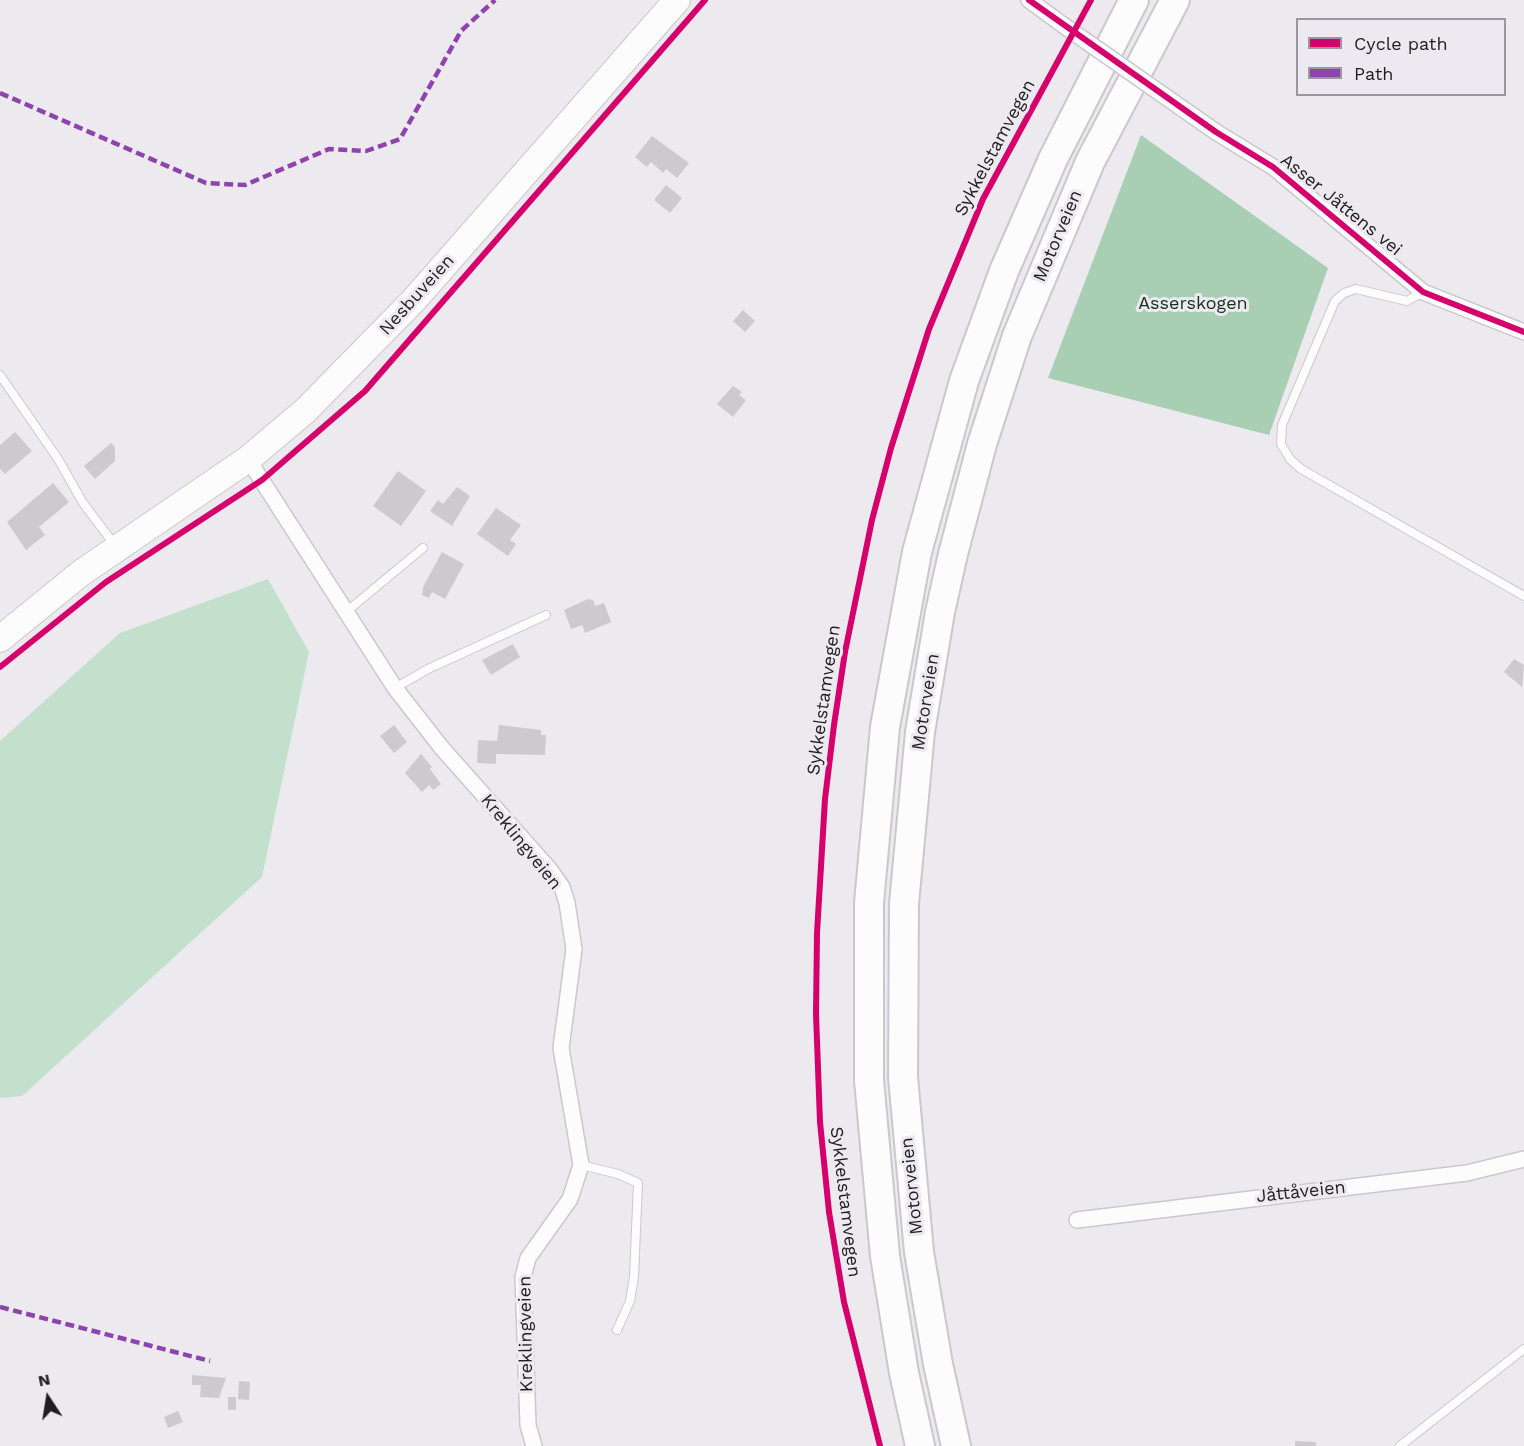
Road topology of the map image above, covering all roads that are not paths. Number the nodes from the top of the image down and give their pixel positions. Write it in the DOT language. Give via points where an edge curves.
graph roads {
  1 [pos="678,0"];
  2 [pos="1029,0"];
  3 [pos="1134,0"];
  4 [pos="1175,0"];
  5 [pos="1423,292"];
  6 [pos="1524,332"];
  7 [pos="0,375"];
  8 [pos="248,459"];
  9 [pos="117,548"];
  10 [pos="423,548"];
  11 [pos="1524,596"];
  12 [pos="346,612"];
  13 [pos="546,615"];
  14 [pos="0,639"];
  15 [pos="395,688"];
  16 [pos="1524,1159"];
  17 [pos="581,1165"];
  18 [pos="1077,1220"];
  19 [pos="617,1330"];
  20 [pos="1524,1349"];
  21 [pos="534,1446"];
  22 [pos="920,1446"];
  23 [pos="956,1446"];
  24 [pos="1400,1446"];
  1 -- 8 [label="main road, Nesbuveien" via="405,309 319,398"];
  2 -- 5 [label="street, Asser Jåttens vei, bridge" via="1216,132 1273,167"];
  3 -- 22 [label="highway, Motorveien" via="1053,159 1004,271 964,381 917,552 885,727 869,903 869,1080 885,1256"];
  4 -- 23 [label="highway, Motorveien" via="1090,162 1017,336 967,500 928,680 913,789 904,904 903,1077 919,1252"];
  5 -- 6 [label="street, Asser Jåttens vei"];
  5 -- 11 [label="lane" via="1407,301 1356,289 1335,301 1286,416 1281,444 1301,469"];
  7 -- 9 [label="lane"];
  8 -- 9 [label="main road, Nesbuveien"];
  8 -- 12 [label="street, Kreklingveien"];
  9 -- 14 [label="main road, Nesbuveien"];
  10 -- 12 [label="lane"];
  12 -- 15 [label="street, Kreklingveien"];
  13 -- 15 [label="lane"];
  15 -- 17 [label="street, Kreklingveien" via="562,887 574,949 561,1048"];
  16 -- 18 [label="street, Jåttåveien" via="1467,1173"];
  17 -- 19 [label="lane" via="638,1183 634,1277 630,1300"];
  17 -- 21 [label="street, Kreklingveien" via="570,1199 528,1258 523,1277 528,1425"];
  20 -- 24 [label="lane"];
}
